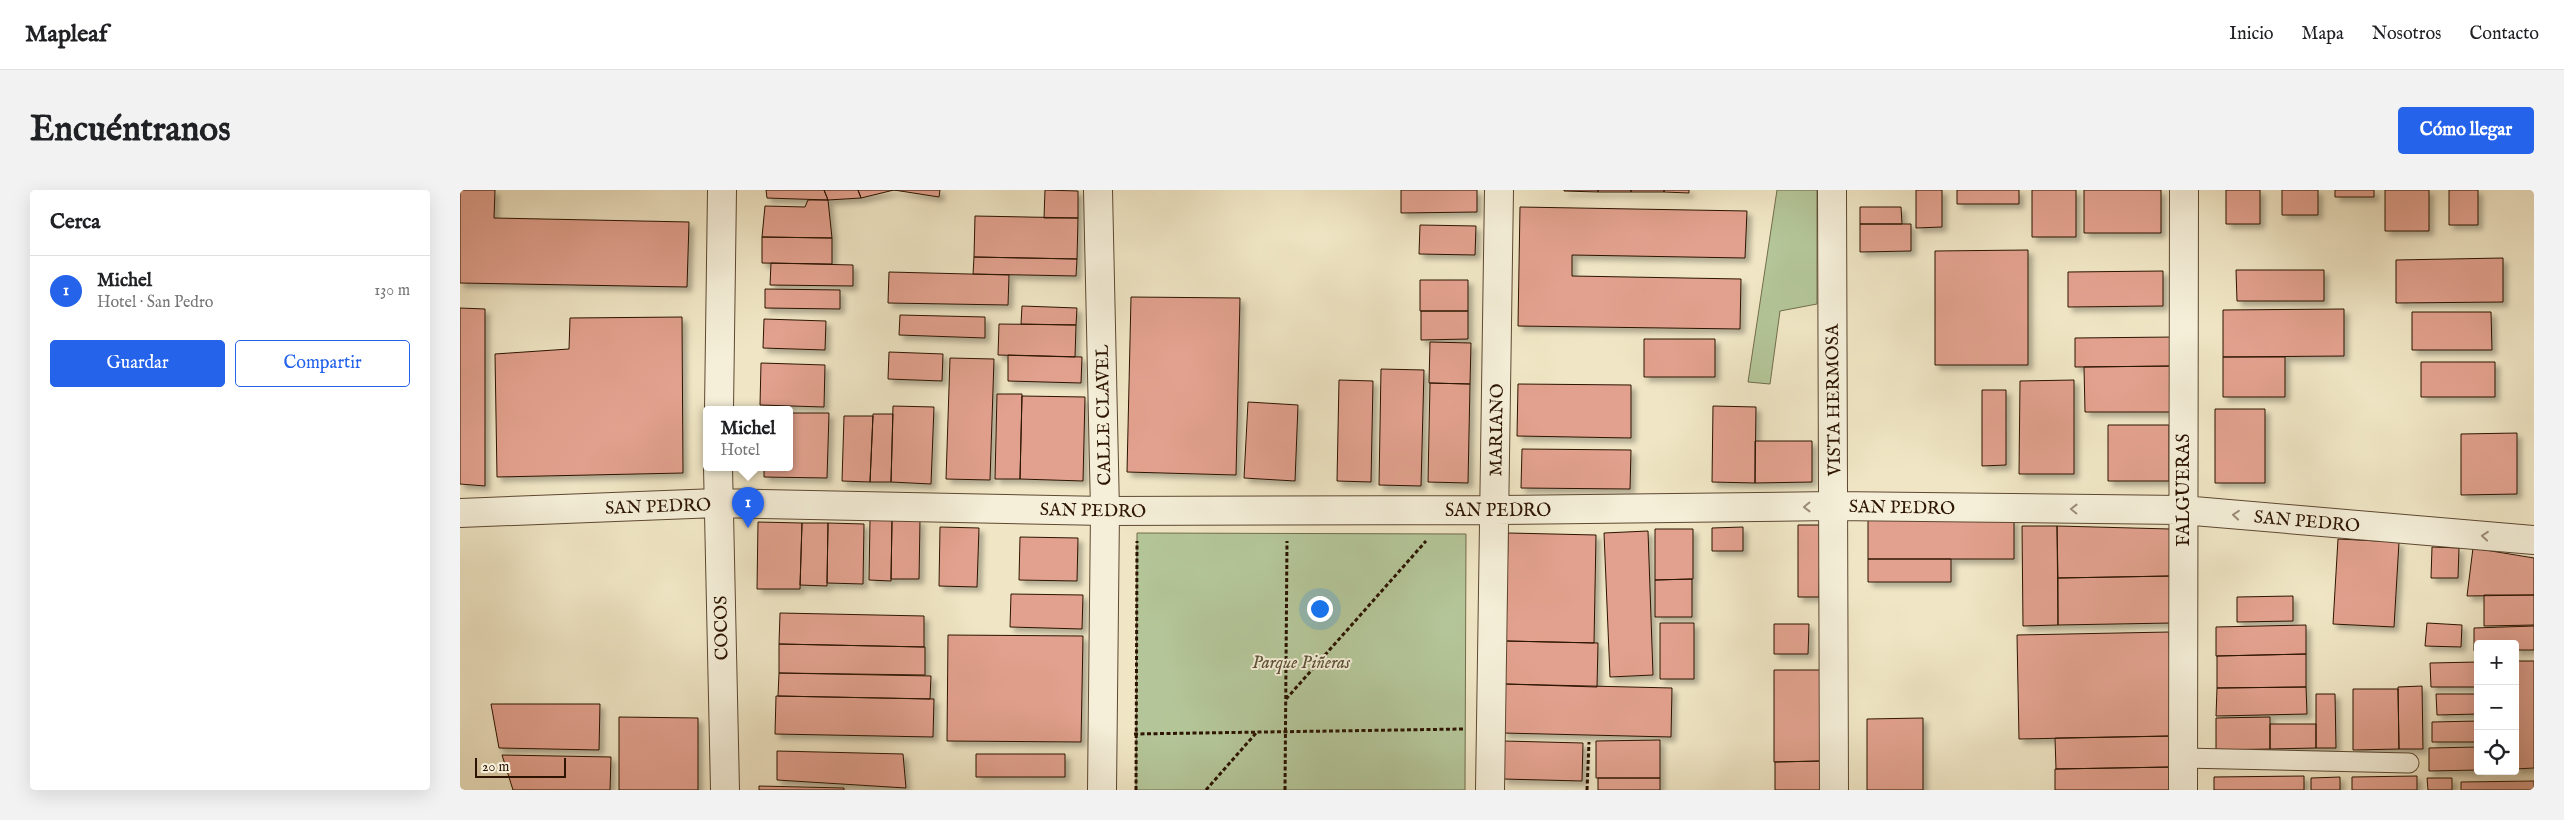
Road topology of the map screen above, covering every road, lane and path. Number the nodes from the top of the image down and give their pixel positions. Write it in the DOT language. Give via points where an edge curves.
graph roads {
  1 [pos="722,190"];
  2 [pos="1098,190"];
  3 [pos="1499,190"];
  4 [pos="1832,190"];
  5 [pos="2184,190"];
  6 [pos="719,406"];
  7 [pos="718,471"];
  8 [pos="717,503"];
  9 [pos="1834,506"];
  10 [pos="1495,510"];
  11 [pos="2182,510"];
  12 [pos="1106,511"];
  13 [pos="1288,511"];
  14 [pos="460,513"];
  15 [pos="1137,533"];
  16 [pos="1432,534"];
  17 [pos="2534,540"];
  18 [pos="1286,699"];
  19 [pos="1465,719"];
  20 [pos="1465,729"];
  21 [pos="1257,732"];
  22 [pos="1285,732"];
  23 [pos="1102,734"];
  24 [pos="1136,734"];
  25 [pos="1465,738"];
  26 [pos="1589,742"];
  27 [pos="2183,758"];
  28 [pos="2409,763"];
  29 [pos="1286,789"];
  30 [pos="725,790"];
  31 [pos="1102,790"];
  32 [pos="1136,790"];
  33 [pos="1206,790"];
  34 [pos="1490,790"];
  35 [pos="1587,790"];
  36 [pos="1834,790"];
  37 [pos="2183,790"];
  1 -- 6 [label="street"];
  2 -- 12 [label="street, CALLE CLAVEL"];
  3 -- 10 [label="street, MARIANO"];
  4 -- 9 [label="street, VISTA HERMOSA"];
  5 -- 11 [label="street, FALGUERAS"];
  7 -- 8 [label="street, COCOS"];
  8 -- 12 [label="street, SAN PEDRO"];
  8 -- 14 [label="street, SAN PEDRO"];
  8 -- 30 [label="street, COCOS"];
  9 -- 10 [label="street, SAN PEDRO, one-way"];
  11 -- 9 [label="street, SAN PEDRO, one-way"];
  9 -- 36 [label="street, VISTA HERMOSA"];
  10 -- 13 [label="street, SAN PEDRO"];
  10 -- 34 [label="street, MARIANO"];
  17 -- 11 [label="street, SAN PEDRO, one-way"];
  11 -- 27 [label="street, FALGUERAS"];
  12 -- 13 [label="street, SAN PEDRO"];
  12 -- 23 [label="street, CALLE CLAVEL"];
  13 -- 18 [label="path"];
  15 -- 24 [label="path"];
  16 -- 18 [label="path"];
  18 -- 22 [label="path"];
  19 -- 20 [label="path"];
  20 -- 22 [label="path"];
  20 -- 25 [label="path"];
  21 -- 22 [label="path"];
  21 -- 24 [label="path"];
  21 -- 33 [label="path"];
  22 -- 29 [label="path"];
  23 -- 24 [label="path"];
  23 -- 31 [label="street, CALLE CLAVEL"];
  24 -- 32 [label="path"];
  26 -- 35 [label="path"];
  27 -- 28 [label="lane"];
  27 -- 37 [label="street, FALGUERAS"];
}
